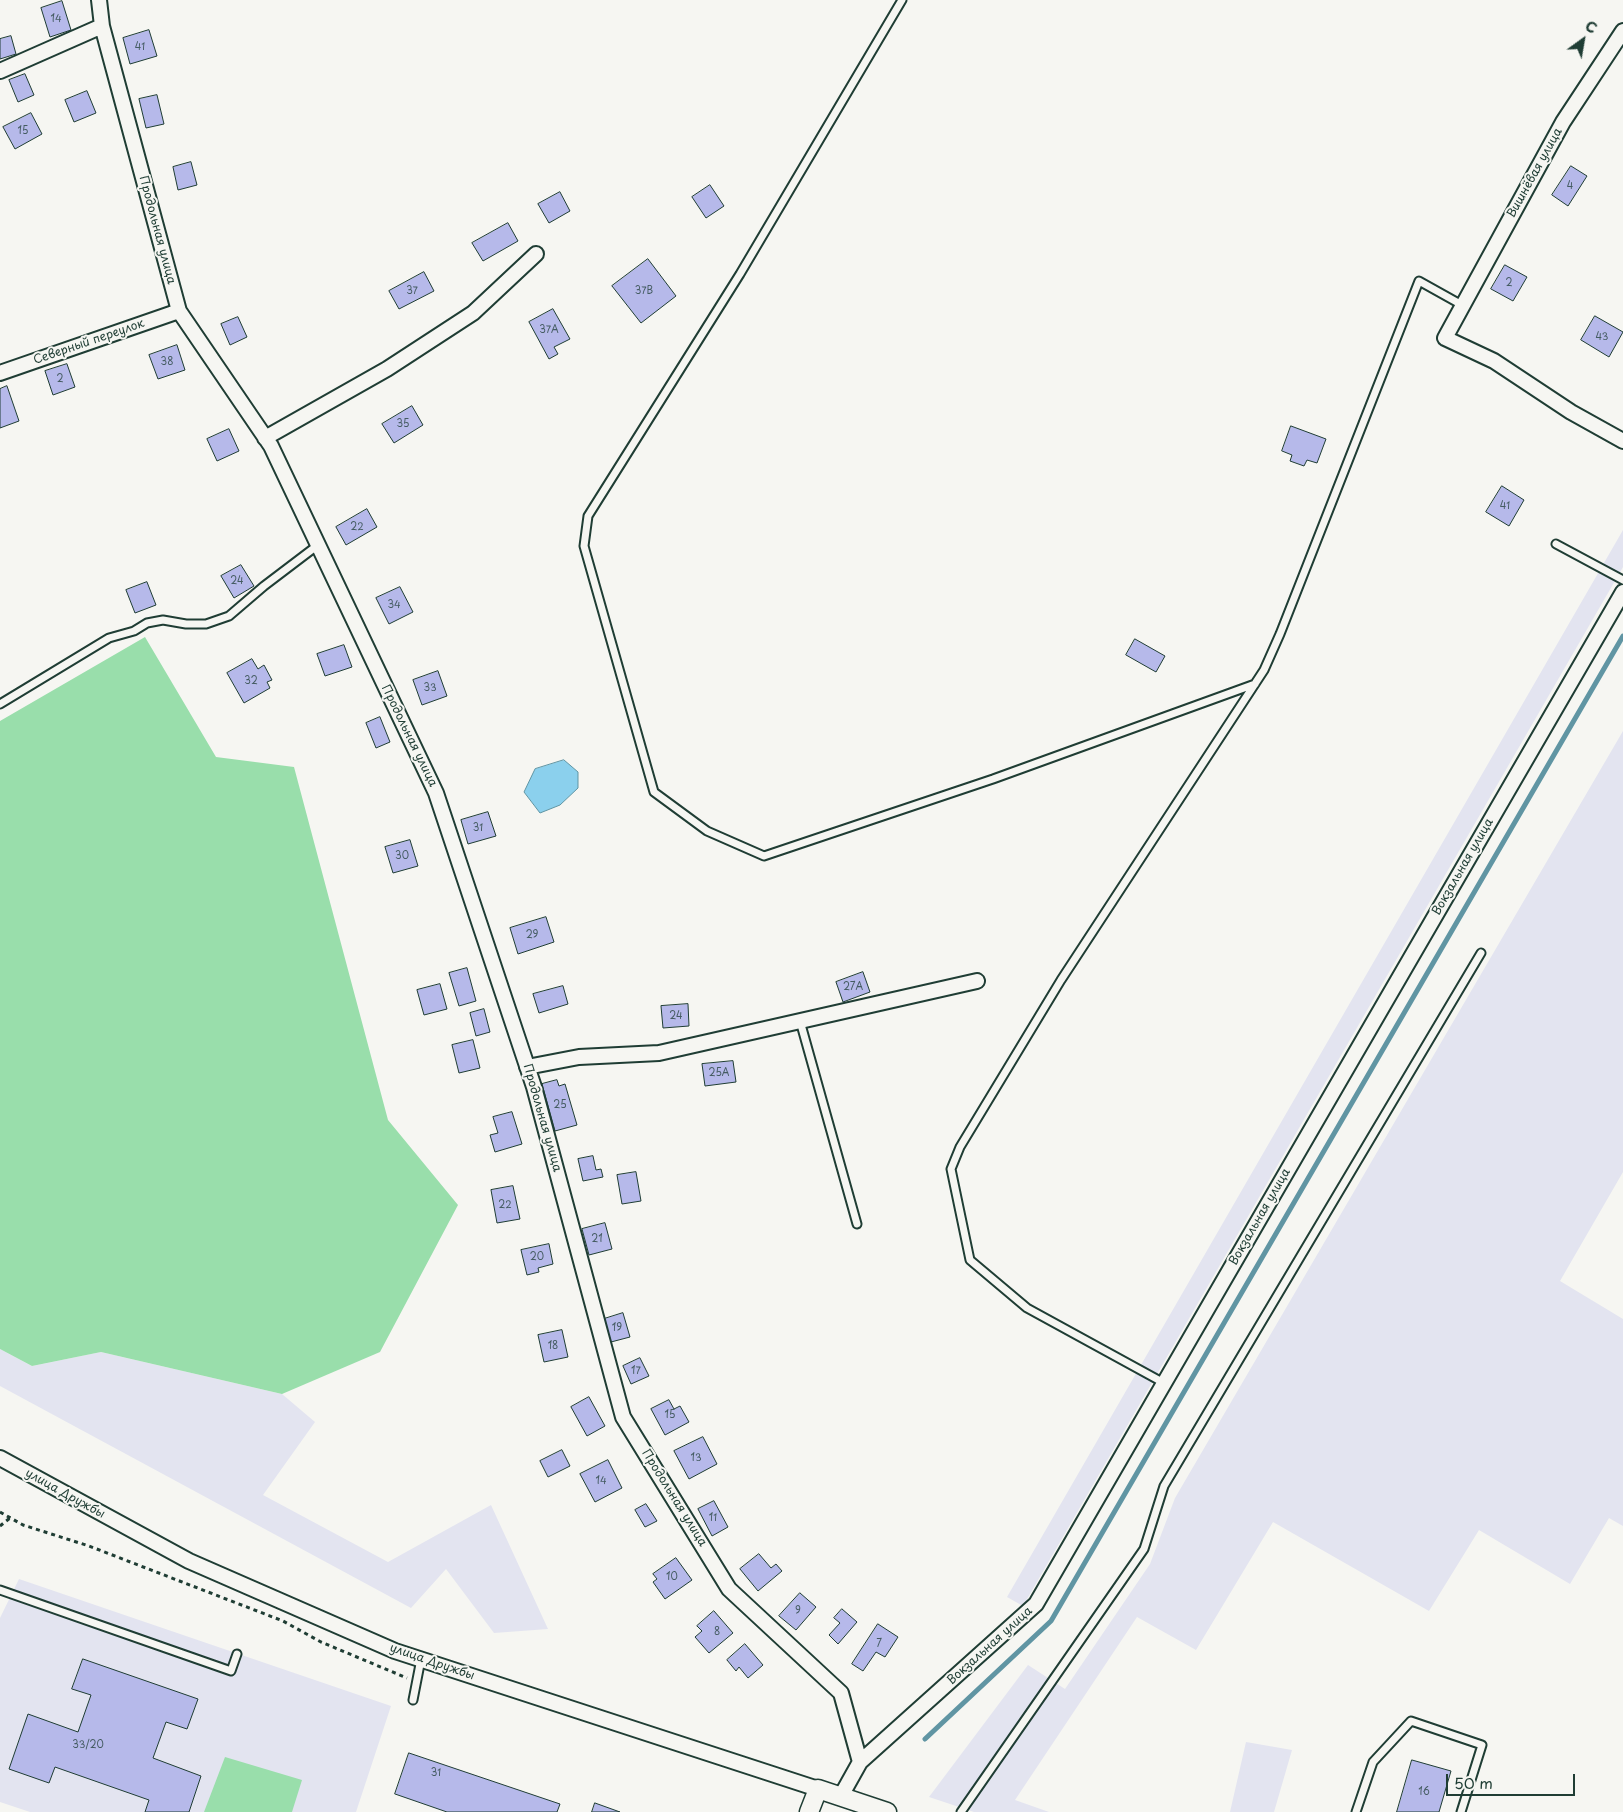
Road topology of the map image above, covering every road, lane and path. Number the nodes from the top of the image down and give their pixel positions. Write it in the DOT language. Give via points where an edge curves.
graph roads {
  1 [pos="99,0"];
  2 [pos="902,0"];
  3 [pos="102,26"];
  4 [pos="1623,31"];
  5 [pos="0,71"];
  6 [pos="536,254"];
  7 [pos="1462,305"];
  8 [pos="179,312"];
  9 [pos="0,373"];
  10 [pos="265,438"];
  11 [pos="1623,441"];
  12 [pos="1556,544"];
  13 [pos="318,545"];
  14 [pos="1623,580"];
  15 [pos="1623,592"];
  16 [pos="1255,684"];
  17 [pos="0,704"];
  18 [pos="1481,953"];
  19 [pos="977,981"];
  20 [pos="800,1021"];
  21 [pos="528,1067"];
  22 [pos="857,1224"];
  23 [pos="1164,1383"];
  24 [pos="0,1458"];
  25 [pos="0,1512"];
  26 [pos="10,1518"];
  27 [pos="0,1526"];
  28 [pos="0,1590"];
  29 [pos="237,1654"];
  30 [pos="421,1659"];
  31 [pos="416,1684"];
  32 [pos="413,1700"];
  33 [pos="860,1762"];
  34 [pos="818,1789"];
  35 [pos="841,1796"];
  36 [pos="883,1811"];
  37 [pos="809,1812"];
  38 [pos="961,1812"];
  39 [pos="1356,1812"];
  40 [pos="1461,1812"];
  1 -- 3 [label="street, Продольная улица"];
  2 -- 16 [label="lane" via="740,274 588,516 584,546 654,792 707,831 764,856 993,779"];
  3 -- 5 [label="street"];
  3 -- 8 [label="street, Продольная улица"];
  4 -- 7 [label="street, Вишнёвая улица" via="1564,122"];
  6 -- 10 [label="street" via="473,312 387,369"];
  7 -- 11 [label="street, Вишнёвая улица" via="1445,338 1494,362"];
  7 -- 16 [label="lane" via="1418,281 1280,634"];
  8 -- 9 [label="street, Северный переулок"];
  8 -- 10 [label="street, Продольная улица"];
  10 -- 13 [label="street, Продольная улица"];
  12 -- 14 [label="lane"];
  13 -- 17 [label="lane" via="229,616 206,624 164,620 147,623 134,631 109,638"];
  13 -- 21 [label="street, Продольная улица" via="436,794"];
  15 -- 23 [label="street, Вокзальная улица"];
  16 -- 23 [label="lane" via="1061,980 960,1146 951,1169 970,1260 1027,1308"];
  18 -- 38 [label="lane" via="1164,1486 1144,1549"];
  19 -- 20 [label="street"];
  20 -- 21 [label="street" via="659,1053 579,1057"];
  20 -- 22 [label="lane"];
  21 -- 33 [label="street, Продольная улица" via="624,1417 730,1589 841,1693"];
  23 -- 33 [label="street, Вокзальная улица" via="1036,1604"];
  24 -- 30 [label="street, улица Дружбы" via="189,1562 395,1651"];
  25 -- 26 [label="path"];
  26 -- 27 [label="path"];
  26 -- 31 [label="path" via="283,1621 321,1642"];
  28 -- 29 [label="lane" via="231,1671"];
  30 -- 31 [label="lane"];
  30 -- 34 [label="street, улица Дружбы"];
  31 -- 32 [label="lane"];
  33 -- 35 [label="street, Вокзальная улица"];
  34 -- 35 [label="street, улица Дружбы"];
  34 -- 37 [label="street"];
  35 -- 36 [label="street, улица Дружбы"];
  39 -- 40 [label="lane" via="1373,1762 1411,1721 1482,1745"];
}
